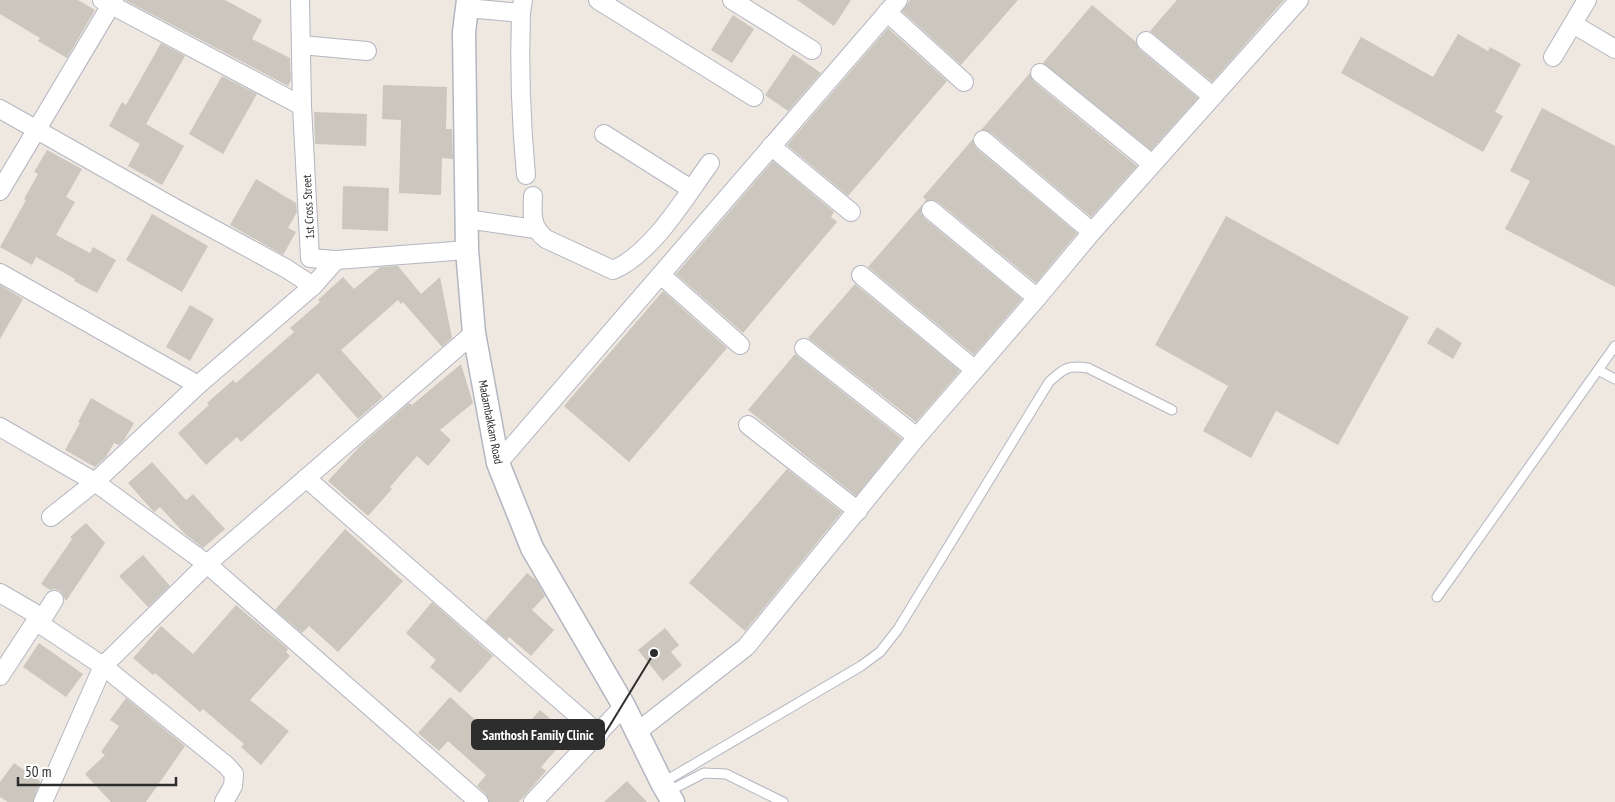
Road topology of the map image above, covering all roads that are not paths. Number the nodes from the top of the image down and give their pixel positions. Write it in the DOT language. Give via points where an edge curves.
graph roads {
  1 [pos="300,0"];
  2 [pos="598,0"];
  3 [pos="732,0"];
  4 [pos="1299,0"];
  5 [pos="1587,0"];
  6 [pos="109,2"];
  7 [pos="467,4"];
  8 [pos="893,6"];
  9 [pos="522,7"];
  10 [pos="1573,24"];
  11 [pos="1146,40"];
  12 [pos="301,45"];
  13 [pos="1615,49"];
  14 [pos="812,50"];
  15 [pos="367,51"];
  16 [pos="1554,57"];
  17 [pos="1040,73"];
  18 [pos="964,82"];
  19 [pos="1212,96"];
  20 [pos="754,97"];
  21 [pos="302,106"];
  22 [pos="0,109"];
  23 [pos="37,130"];
  24 [pos="604,134"];
  25 [pos="983,140"];
  26 [pos="771,146"];
  27 [pos="710,163"];
  28 [pos="1152,164"];
  29 [pos="526,175"];
  30 [pos="691,189"];
  31 [pos="0,191"];
  32 [pos="533,196"];
  33 [pos="930,210"];
  34 [pos="850,212"];
  35 [pos="466,219"];
  36 [pos="535,228"];
  37 [pos="1092,232"];
  38 [pos="467,250"];
  39 [pos="310,258"];
  40 [pos="336,260"];
  41 [pos="287,269"];
  42 [pos="0,273"];
  43 [pos="661,275"];
  44 [pos="861,275"];
  45 [pos="313,286"];
  46 [pos="1037,298"];
  47 [pos="474,333"];
  48 [pos="740,345"];
  49 [pos="1615,346"];
  50 [pos="804,348"];
  51 [pos="975,370"];
  52 [pos="1598,370"];
  53 [pos="1615,379"];
  54 [pos="198,385"];
  55 [pos="1172,410"];
  56 [pos="748,424"];
  57 [pos="0,427"];
  58 [pos="917,437"];
  59 [pos="498,463"];
  60 [pos="306,478"];
  61 [pos="95,482"];
  62 [pos="858,510"];
  63 [pos="51,517"];
  64 [pos="207,564"];
  65 [pos="0,593"];
  66 [pos="1437,597"];
  67 [pos="54,600"];
  68 [pos="43,622"];
  69 [pos="103,666"];
  70 [pos="0,676"];
  71 [pos="624,706"];
  72 [pos="637,732"];
  73 [pos="598,734"];
  74 [pos="667,792"];
  75 [pos="43,802"];
  76 [pos="224,802"];
  77 [pos="479,802"];
  78 [pos="533,802"];
  79 [pos="783,802"];
  1 -- 12 [label="street, 1st Cross Street"];
  2 -- 20 [label="street"];
  3 -- 14 [label="street"];
  4 -- 19 [label="street"];
  5 -- 10 [label="street"];
  6 -- 21 [label="street"];
  6 -- 23 [label="street"];
  7 -- 9 [label="street"];
  7 -- 35 [label="street, Madambakkam Road" via="464,32"];
  8 -- 18 [label="street"];
  8 -- 26 [label="street"];
  9 -- 29 [label="street" via="519,57"];
  10 -- 13 [label="street"];
  10 -- 16 [label="street"];
  11 -- 19 [label="street"];
  12 -- 15 [label="street"];
  12 -- 21 [label="street, 1st Cross Street"];
  17 -- 28 [label="street"];
  19 -- 28 [label="street"];
  21 -- 39 [label="street, 1st Cross Street"];
  22 -- 23 [label="street"];
  23 -- 31 [label="street"];
  23 -- 41 [label="street"];
  24 -- 30 [label="street"];
  25 -- 37 [label="street"];
  26 -- 34 [label="street"];
  26 -- 43 [label="street"];
  27 -- 30 [label="street"];
  28 -- 37 [label="street"];
  30 -- 36 [label="street" via="659,232 635,257 614,270 546,239"];
  32 -- 36 [label="street"];
  33 -- 46 [label="street"];
  35 -- 36 [label="street"];
  35 -- 38 [label="street, Madambakkam Road"];
  37 -- 46 [label="street"];
  38 -- 40 [label="street, 1st Cross Street"];
  38 -- 47 [label="street, Madambakkam Road"];
  39 -- 40 [label="street, 1st Cross Street"];
  39 -- 41 [label="street"];
  40 -- 45 [label="street"];
  41 -- 45 [label="street"];
  42 -- 54 [label="street"];
  43 -- 48 [label="street"];
  43 -- 59 [label="street"];
  44 -- 51 [label="street"];
  45 -- 54 [label="street"];
  46 -- 51 [label="street"];
  47 -- 59 [label="street, Madambakkam Road"];
  47 -- 60 [label="street"];
  49 -- 52 [label="lane"];
  50 -- 58 [label="street"];
  51 -- 58 [label="street"];
  52 -- 53 [label="lane"];
  52 -- 66 [label="lane"];
  54 -- 61 [label="street"];
  55 -- 74 [label="lane" via="1088,368 1073,366 1062,370 1049,382 898,629 880,652"];
  56 -- 62 [label="street"];
  57 -- 61 [label="street"];
  58 -- 62 [label="street"];
  59 -- 71 [label="street, Madambakkam Road" via="532,548"];
  60 -- 64 [label="street"];
  60 -- 73 [label="street"];
  61 -- 63 [label="street"];
  61 -- 64 [label="street"];
  62 -- 72 [label="street" via="746,647"];
  64 -- 69 [label="street"];
  64 -- 77 [label="street"];
  65 -- 68 [label="street"];
  67 -- 68 [label="street"];
  68 -- 69 [label="street"];
  68 -- 70 [label="street" via="34,624"];
  69 -- 75 [label="street"];
  69 -- 76 [label="street" via="226,765 234,774"];
  71 -- 72 [label="street, Madambakkam Road"];
  71 -- 73 [label="street"];
  72 -- 74 [label="street, Madambakkam Road"];
  73 -- 78 [label="street"];
  74 -- 79 [label="lane" via="704,773 726,774"];
}
